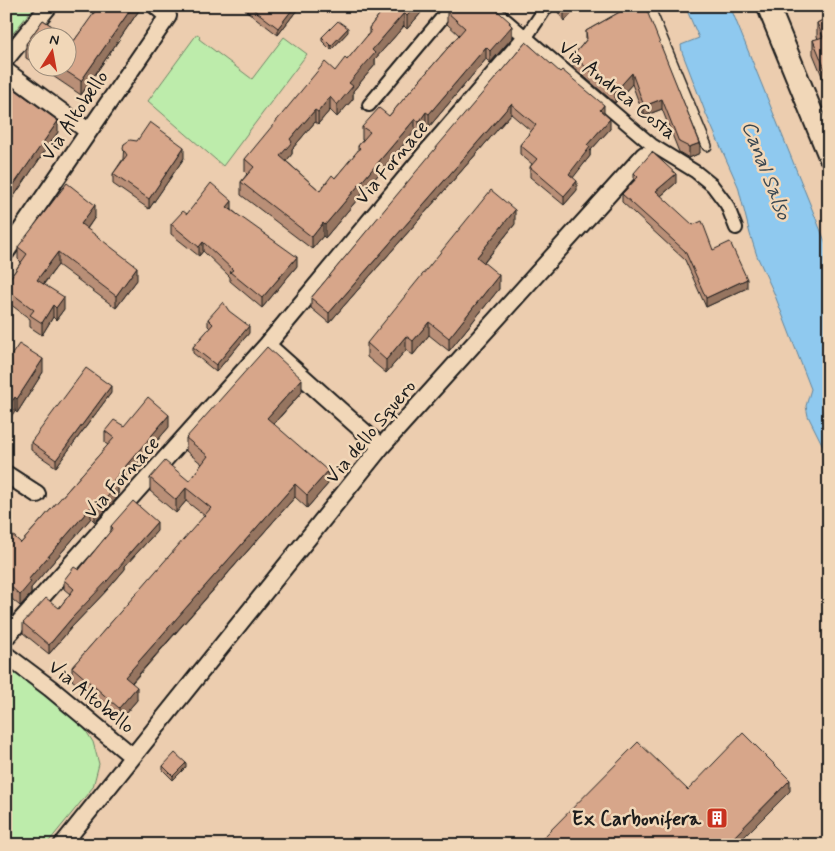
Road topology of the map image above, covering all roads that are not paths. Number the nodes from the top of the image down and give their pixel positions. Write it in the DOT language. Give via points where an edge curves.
graph roads {
  1 [pos="49,6"];
  2 [pos="156,6"];
  3 [pos="452,6"];
  4 [pos="489,6"];
  5 [pos="546,6"];
  6 [pos="650,6"];
  7 [pos="768,6"];
  8 [pos="526,37"];
  9 [pos="6,59"];
  10 [pos="6,71"];
  11 [pos="369,105"];
  12 [pos="88,131"];
  13 [pos="707,146"];
  14 [pos="827,146"];
  15 [pos="648,150"];
  16 [pos="736,228"];
  17 [pos="6,252"];
  18 [pos="267,345"];
  19 [pos="381,447"];
  20 [pos="6,474"];
  21 [pos="37,494"];
  22 [pos="6,636"];
  23 [pos="6,655"];
  24 [pos="132,756"];
  25 [pos="62,845"];
  1 -- 9 [label="street"];
  2 -- 12 [label="street, Via Altobello" via="168,16"];
  3 -- 11 [label="street"];
  4 -- 8 [label="street, Via Andrea Costa"];
  5 -- 8 [label="street, Via Fornace"];
  6 -- 13 [label="lane"];
  7 -- 14 [label="street"];
  8 -- 15 [label="street, Via Andrea Costa"];
  8 -- 18 [label="street, Via Fornace"];
  10 -- 12 [label="street"];
  12 -- 17 [label="street, Via Altobello"];
  15 -- 16 [label="street, Via Andrea Costa" via="696,172 712,185"];
  15 -- 19 [label="street, Via dello Squero"];
  18 -- 19 [label="street"];
  18 -- 22 [label="street, Via Fornace"];
  19 -- 24 [label="street, Via dello Squero"];
  20 -- 21 [label="street"];
  23 -- 24 [label="street, Via Altobello"];
  24 -- 25 [label="street, Via Altobello"];
}
